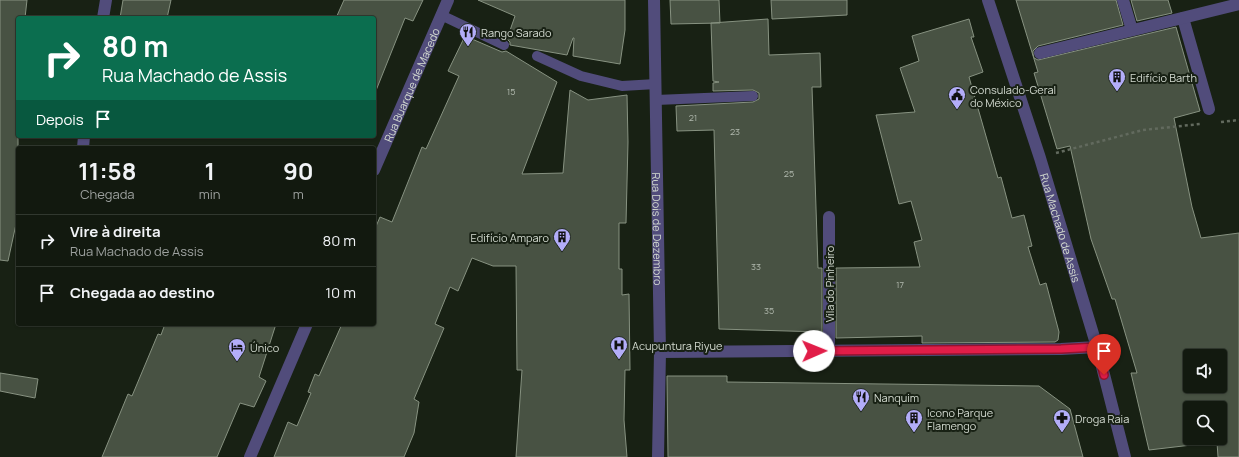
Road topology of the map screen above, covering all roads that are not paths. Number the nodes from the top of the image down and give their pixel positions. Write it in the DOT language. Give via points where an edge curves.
graph roads {
  1 [pos="106,0"];
  2 [pos="448,0"];
  3 [pos="654,0"];
  4 [pos="988,0"];
  5 [pos="1123,0"];
  6 [pos="1230,4"];
  7 [pos="441,15"];
  8 [pos="104,16"];
  9 [pos="1183,18"];
  10 [pos="1132,30"];
  11 [pos="504,45"];
  12 [pos="1040,53"];
  13 [pos="537,56"];
  14 [pos="656,84"];
  15 [pos="753,96"];
  16 [pos="656,100"];
  17 [pos="1209,109"];
  18 [pos="376,165"];
  19 [pos="829,217"];
  20 [pos="306,326"];
  21 [pos="1097,347"];
  22 [pos="829,351"];
  23 [pos="660,352"];
  24 [pos="250,457"];
  25 [pos="658,457"];
  26 [pos="1125,457"];
  1 -- 8 [label="street"];
  2 -- 7 [label="street, Rua Buarque de Macedo"];
  3 -- 14 [label="street, Rua Dois de Dezembro"];
  4 -- 21 [label="street, Rua Machado de Assis" via="1040,158"];
  5 -- 10 [label="street"];
  6 -- 9 [label="street"];
  7 -- 11 [label="lane"];
  7 -- 18 [label="street, Rua Buarque de Macedo"];
  9 -- 10 [label="street"];
  9 -- 17 [label="street"];
  10 -- 12 [label="street"];
  13 -- 14 [label="lane" via="581,76 622,86"];
  14 -- 16 [label="street, Rua Dois de Dezembro"];
  15 -- 16 [label="lane"];
  16 -- 23 [label="street, Rua Dois de Dezembro"];
  19 -- 22 [label="street, Vila do Pinheiro"];
  20 -- 24 [label="street"];
  21 -- 22 [label="street"];
  21 -- 26 [label="street, Rua Machado de Assis"];
  22 -- 23 [label="street"];
  23 -- 25 [label="street, Rua Dois de Dezembro"];
}
